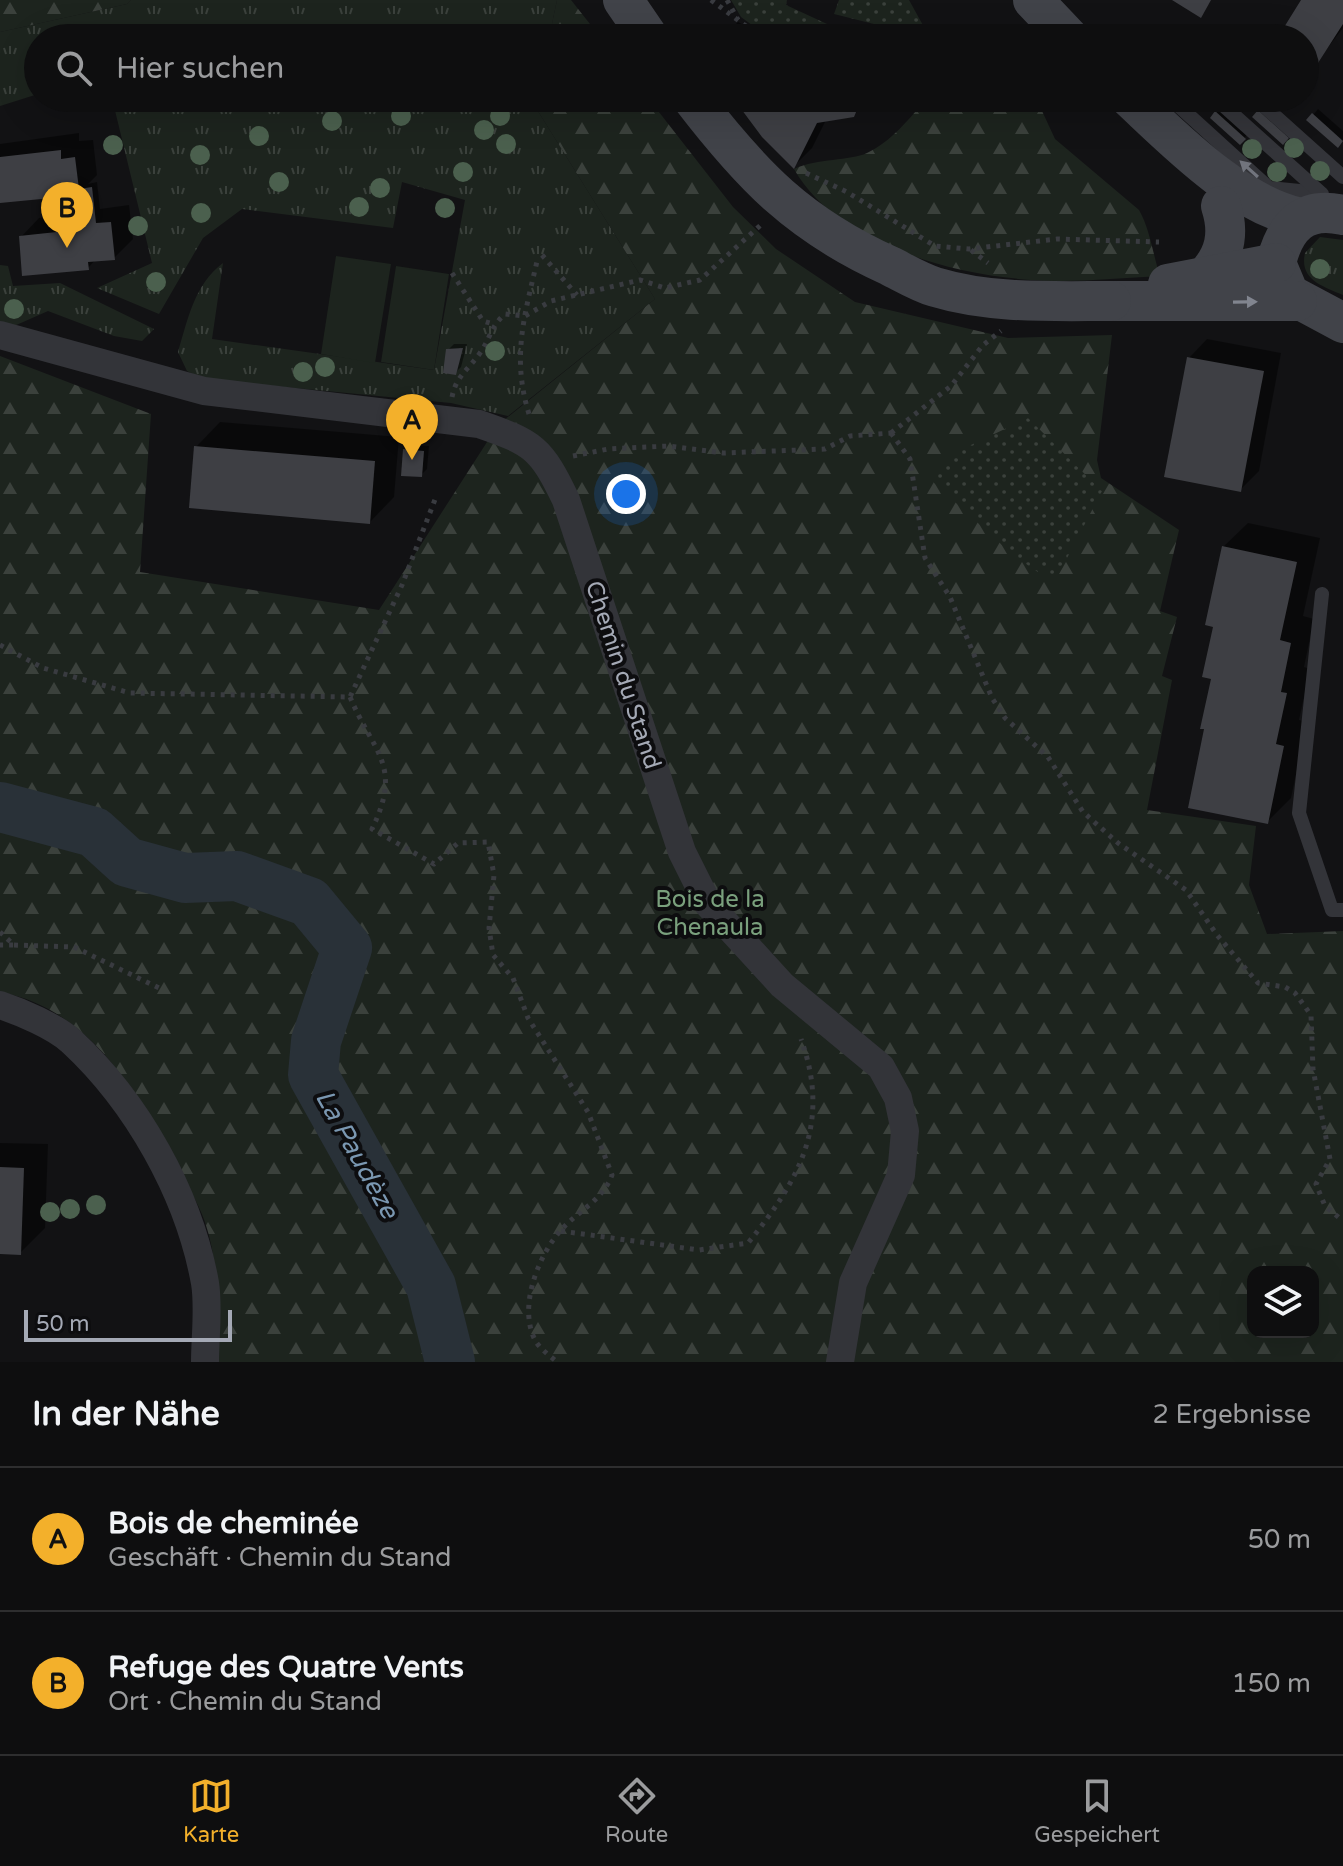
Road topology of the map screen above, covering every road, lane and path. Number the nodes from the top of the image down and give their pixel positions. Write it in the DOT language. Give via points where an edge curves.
graph roads {
  1 [pos="623,0"];
  2 [pos="711,0"];
  3 [pos="727,0"];
  4 [pos="1033,0"];
  5 [pos="739,22"];
  6 [pos="639,24"];
  7 [pos="742,24"];
  8 [pos="1056,24"];
  9 [pos="703,112"];
  10 [pos="1145,112"];
  11 [pos="1185,112"];
  12 [pos="1225,112"];
  13 [pos="1271,112"];
  14 [pos="1187,152"];
  15 [pos="795,171"];
  16 [pos="1343,177"];
  17 [pos="1221,206"];
  18 [pos="1310,225"];
  19 [pos="753,231"];
  20 [pos="1159,242"];
  21 [pos="971,248"];
  22 [pos="993,266"];
  23 [pos="452,273"];
  24 [pos="1205,277"];
  25 [pos="577,295"];
  26 [pos="1111,301"];
  27 [pos="1297,301"];
  28 [pos="525,316"];
  29 [pos="1343,323"];
  30 [pos="493,324"];
  31 [pos="1005,329"];
  32 [pos="0,335"];
  33 [pos="454,388"];
  34 [pos="891,433"];
  35 [pos="545,457"];
  36 [pos="436,497"];
  37 [pos="1322,594"];
  38 [pos="0,645"];
  39 [pos="350,697"];
  40 [pos="1343,910"];
  41 [pos="0,932"];
  42 [pos="0,945"];
  43 [pos="14,945"];
  44 [pos="782,985"];
  45 [pos="159,988"];
  46 [pos="0,1005"];
  47 [pos="1343,1221"];
  48 [pos="560,1231"];
  49 [pos="205,1362"];
  50 [pos="557,1362"];
  51 [pos="840,1362"];
  1 -- 6 [label="street"];
  2 -- 5 [label="path"];
  3 -- 5 [label="path"];
  4 -- 8 [label="street"];
  5 -- 7 [label="path"];
  9 -- 26 [label="street, bridge" via="748,168 800,216 853,250 934,287 1011,300"];
  10 -- 14 [label="street"];
  18 -- 11 [label="lane, one-way"];
  12 -- 18 [label="lane"];
  13 -- 16 [label="lane"];
  14 -- 17 [label="street"];
  14 -- 18 [label="street" via="1277,213"];
  15 -- 21 [label="path" via="847,192 935,246"];
  17 -- 18 [label="street"];
  17 -- 24 [label="street" via="1225,242"];
  18 -- 24 [label="street"];
  18 -- 27 [label="street" via="1283,287"];
  19 -- 25 [label="path" via="700,280 665,288 640,280"];
  20 -- 21 [label="path" via="1057,239"];
  21 -- 22 [label="path"];
  23 -- 30 [label="path" via="483,321"];
  24 -- 26 [label="street"];
  25 -- 28 [label="path" via="551,301"];
  25 -- 28 [label="path" via="540,256"];
  26 -- 27 [label="street, one-way"];
  27 -- 29 [label="street"];
  28 -- 30 [label="path" via="505,314"];
  28 -- 35 [label="path" via="518,351 521,389"];
  30 -- 33 [label="path" via="481,353 461,372"];
  31 -- 34 [label="path" via="983,345 951,386"];
  32 -- 35 [label="street" via="204,391 479,424 513,436"];
  34 -- 35 [label="path" via="850,436 825,449 723,453 669,446"];
  34 -- 47 [label="path" via="910,459 925,558 950,597 1005,718 1048,757 1083,812 1186,890 1258,983 1295,993 1311,1015 1313,1069 1330,1159 1316,1184 1325,1206"];
  35 -- 44 [label="street, Chemin du Stand" via="566,500 682,852 708,904"];
  36 -- 39 [label="path"];
  37 -- 40 [label="lane" via="1299,813 1332,910"];
  38 -- 39 [label="path" via="43,668 130,693"];
  39 -- 48 [label="path" via="386,767 385,803 372,829 434,864 458,843 488,842 494,875 489,928 493,955 513,978 528,1018 588,1112 612,1175 607,1189"];
  41 -- 43 [label="path"];
  42 -- 43 [label="path"];
  43 -- 45 [label="path" via="74,947"];
  44 -- 48 [label="path" via="812,1069 814,1110 807,1148 781,1202 748,1243 699,1250"];
  44 -- 51 [label="street, Chemin du Stand" via="881,1067 898,1098 905,1131 901,1175 853,1283"];
  46 -- 49 [label="street" via="68,1039 121,1096 172,1183 194,1234 206,1287"];
  48 -- 50 [label="path" via="539,1269 526,1313 535,1342"];
}
